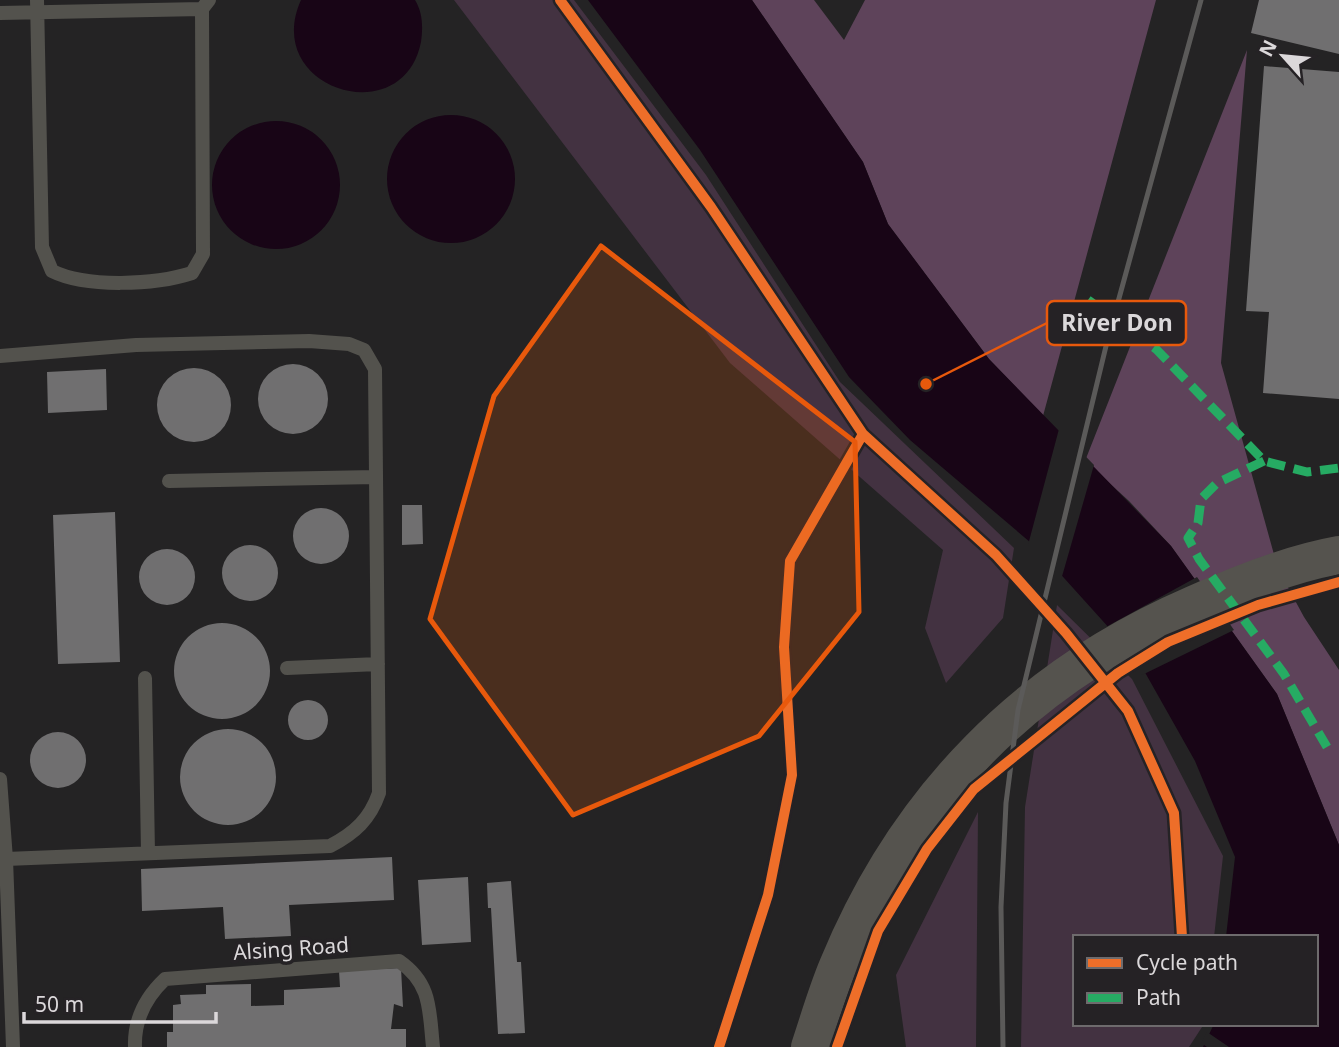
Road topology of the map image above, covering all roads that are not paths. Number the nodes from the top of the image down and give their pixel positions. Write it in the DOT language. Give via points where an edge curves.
graph roads {
  1 [pos="206,4"];
  2 [pos="37,6"];
  3 [pos="0,13"];
  4 [pos="0,356"];
  5 [pos="376,477"];
  6 [pos="169,481"];
  7 [pos="1339,555"];
  8 [pos="378,664"];
  9 [pos="287,668"];
  10 [pos="145,678"];
  11 [pos="0,779"];
  12 [pos="148,853"];
  13 [pos="6,859"];
  14 [pos="13,1047"];
  15 [pos="135,1047"];
  16 [pos="433,1047"];
  17 [pos="810,1047"];
  1 -- 2 [label="lane"];
  1 -- 2 [label="lane" via="203,254 192,273 166,281 70,280 52,271 42,247"];
  2 -- 3 [label="lane"];
  4 -- 5 [label="lane" via="136,345 349,344 364,350 375,369"];
  5 -- 6 [label="lane"];
  5 -- 8 [label="lane"];
  7 -- 17 [label="street" via="1284,570 1158,620 1041,692 983,745 933,800 879,882 838,967"];
  8 -- 9 [label="lane"];
  8 -- 12 [label="lane" via="379,793 360,826 330,846"];
  10 -- 12 [label="lane"];
  11 -- 13 [label="lane"];
  12 -- 13 [label="lane"];
  13 -- 14 [label="lane"];
  15 -- 16 [label="lane, Alsing Road" via="146,997 166,979 399,961 416,973 427,995"];
}
